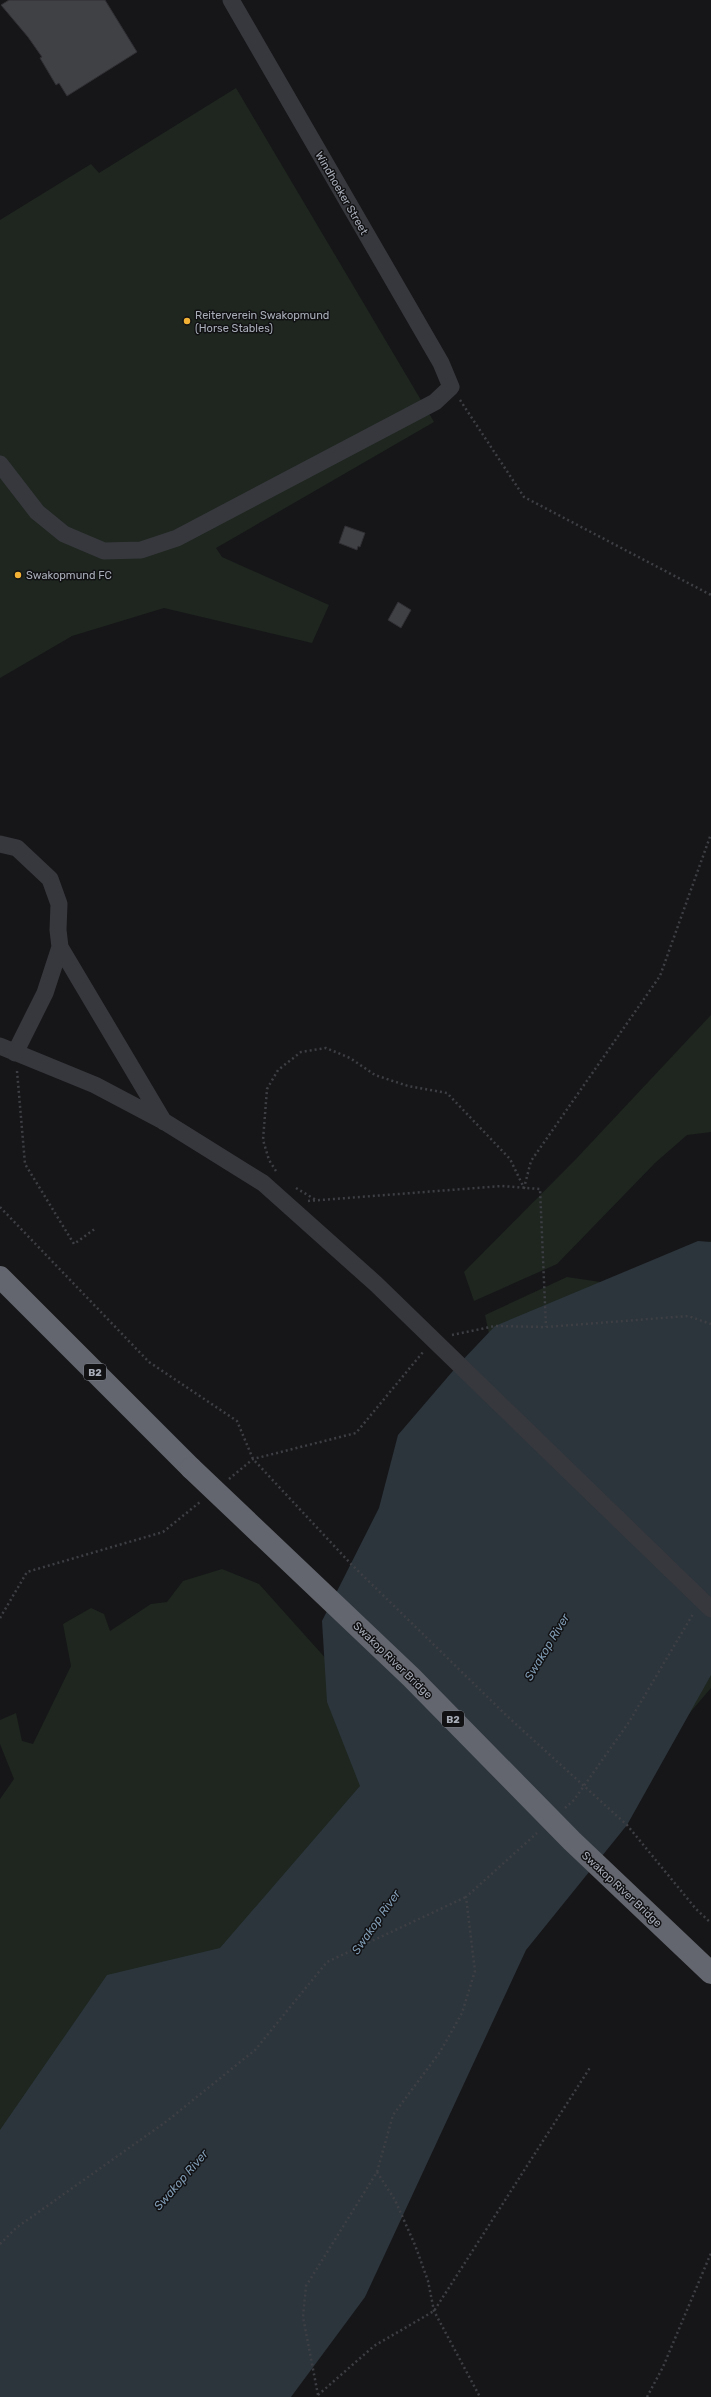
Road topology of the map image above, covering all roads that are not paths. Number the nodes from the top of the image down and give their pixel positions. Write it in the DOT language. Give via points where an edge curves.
graph roads {
  1 [pos="231,0"];
  2 [pos="0,464"];
  3 [pos="0,844"];
  4 [pos="60,947"];
  5 [pos="8,1050"];
  6 [pos="165,1122"];
  7 [pos="0,1276"];
  8 [pos="706,1605"];
  9 [pos="711,1973"];
  1 -- 2 [label="street, Windhoeker Street" via="441,363 451,387 435,402 177,538 141,550 104,551 64,534 37,512"];
  3 -- 4 [label="street" via="17,848 50,879 59,904"];
  4 -- 5 [label="street" via="45,993"];
  4 -- 6 [label="street"];
  5 -- 6 [label="street" via="95,1085"];
  6 -- 8 [label="street" via="263,1183 286,1203 376,1284"];
  7 -- 9 [label="highway, Swakop River Bridge / B2, bridge" via="191,1468 411,1677 572,1840"];
}
